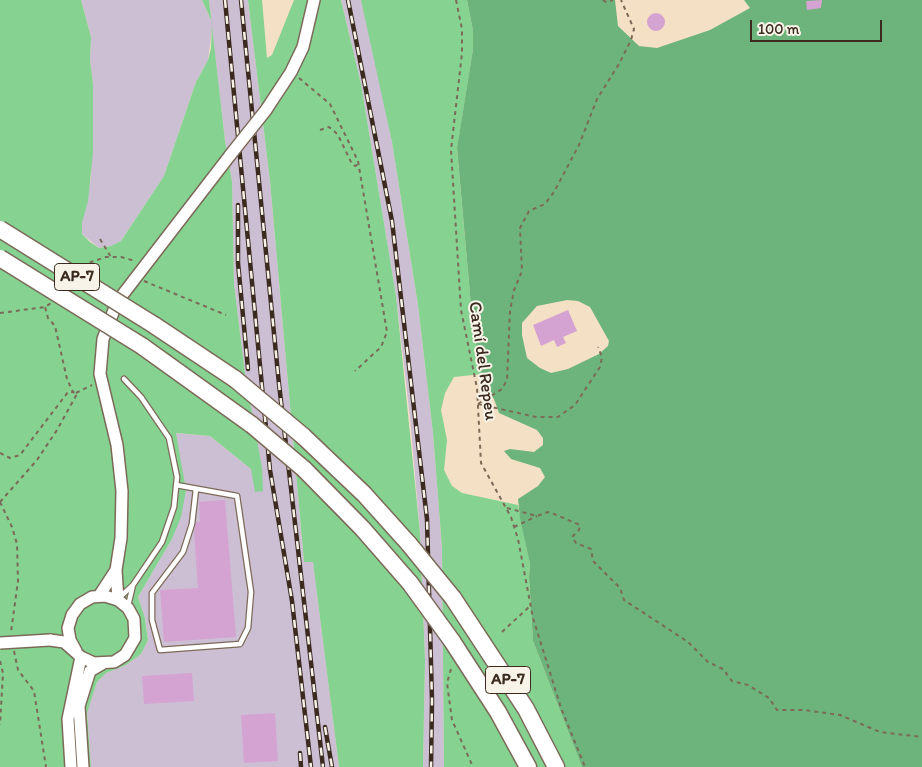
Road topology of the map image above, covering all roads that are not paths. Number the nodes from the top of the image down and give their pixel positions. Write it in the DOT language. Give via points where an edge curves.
graph roads {
  1 [pos="314,0"];
  2 [pos="0,229"];
  3 [pos="0,258"];
  4 [pos="124,379"];
  5 [pos="176,485"];
  6 [pos="196,489"];
  7 [pos="116,570"];
  8 [pos="133,584"];
  9 [pos="99,596"];
  10 [pos="118,600"];
  11 [pos="128,608"];
  12 [pos="68,628"];
  13 [pos="50,640"];
  14 [pos="0,643"];
  15 [pos="79,654"];
  16 [pos="102,664"];
  17 [pos="498,712"];
  18 [pos="70,754"];
  19 [pos="70,767"];
  20 [pos="77,767"];
  21 [pos="82,767"];
  22 [pos="517,767"];
  23 [pos="528,767"];
  24 [pos="556,767"];
  1 -- 7 [label="street, bridge" via="303,47 291,72 266,110 134,278 117,302 107,324 100,357 101,379 117,445 122,491 121,538"];
  2 -- 24 [label="highway, AP-7, bridge" via="235,380 303,436 364,494 453,598 526,709"];
  3 -- 17 [label="highway, AP-7, bridge" via="142,346 252,424 304,469 410,583"];
  4 -- 5 [label="lane" via="141,397 169,438"];
  5 -- 6 [label="lane"];
  5 -- 8 [label="lane" via="174,507 162,542"];
  6 -- 6 [label="lane" via="237,496 251,592 248,628 240,644 160,650 152,620 152,593 183,552 192,524"];
  7 -- 9 [label="street"];
  7 -- 10 [label="street"];
  8 -- 10 [label="lane"];
  8 -- 11 [label="lane"];
  9 -- 10 [label="street"];
  9 -- 12 [label="street" via="80,604"];
  10 -- 11 [label="street"];
  11 -- 16 [label="street" via="136,625 133,644 120,659"];
  12 -- 13 [label="street"];
  12 -- 15 [label="street" via="70,640"];
  13 -- 14 [label="street, bridge"];
  13 -- 15 [label="street" via="64,642"];
  15 -- 16 [label="street"];
  15 -- 18 [label="street" via="68,720"];
  16 -- 21 [label="street" via="90,671 79,706"];
  17 -- 22 [label="highway"];
  17 -- 23 [label="highway, AP-7"];
  18 -- 19 [label="street"];
  18 -- 20 [label="street" via="76,757"];
}
